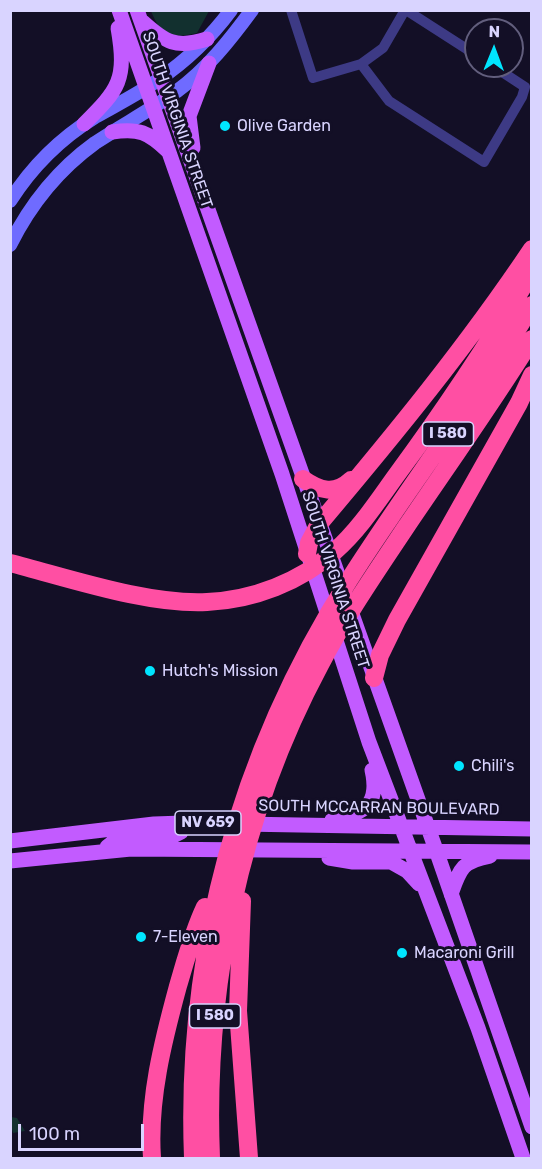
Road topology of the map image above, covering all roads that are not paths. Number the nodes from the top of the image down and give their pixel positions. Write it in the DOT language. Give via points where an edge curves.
graph roads {
  1 [pos="117,10"];
  2 [pos="231,10"];
  3 [pos="252,10"];
  4 [pos="291,10"];
  5 [pos="406,10"];
  6 [pos="139,15"];
  7 [pos="207,39"];
  8 [pos="464,47"];
  9 [pos="209,63"];
  10 [pos="361,64"];
  11 [pos="511,78"];
  12 [pos="161,79"];
  13 [pos="147,88"];
  14 [pos="167,97"];
  15 [pos="153,106"];
  16 [pos="84,124"];
  17 [pos="112,132"];
  18 [pos="169,152"];
  19 [pos="198,183"];
  20 [pos="10,201"];
  21 [pos="10,245"];
  22 [pos="531,249"];
  23 [pos="531,272"];
  24 [pos="531,305"];
  25 [pos="531,339"];
  26 [pos="258,351"];
  27 [pos="240,357"];
  28 [pos="531,375"];
  29 [pos="368,465"];
  30 [pos="303,479"];
  31 [pos="319,524"];
  32 [pos="307,554"];
  33 [pos="10,563"];
  34 [pos="374,678"];
  35 [pos="360,714"];
  36 [pos="183,823"];
  37 [pos="295,825"];
  38 [pos="400,826"];
  39 [pos="427,827"];
  40 [pos="531,830"];
  41 [pos="12,840"];
  42 [pos="409,850"];
  43 [pos="436,850"];
  44 [pos="306,851"];
  45 [pos="512,851"];
  46 [pos="100,852"];
  47 [pos="531,852"];
  48 [pos="10,861"];
  49 [pos="230,876"];
  50 [pos="424,890"];
  51 [pos="451,894"];
  52 [pos="531,1127"];
  53 [pos="152,1158"];
  54 [pos="193,1158"];
  55 [pos="211,1158"];
  56 [pos="249,1158"];
  57 [pos="521,1158"];
  1 -- 13 [label="main road, SOUTH VIRGINIA STREET"];
  1 -- 16 [label="main road" via="122,51 119,80 110,98"];
  2 -- 7 [label="main road"];
  3 -- 9 [label="main road"];
  4 -- 10 [label="street" via="313,78"];
  5 -- 8 [label="street"];
  5 -- 10 [label="street" via="383,48"];
  6 -- 7 [label="main road" via="160,37 177,44"];
  6 -- 12 [label="main road, SOUTH VIRGINIA STREET"];
  7 -- 12 [label="main road"];
  9 -- 14 [label="main road"];
  9 -- 19 [label="main road" via="189,116"];
  10 -- 11 [label="street" via="389,100 484,162 522,97 525,87"];
  12 -- 13 [label="main road"];
  12 -- 14 [label="main road, SOUTH VIRGINIA STREET"];
  13 -- 15 [label="main road, SOUTH VIRGINIA STREET"];
  13 -- 16 [label="main road"];
  14 -- 15 [label="main road"];
  14 -- 19 [label="main road, SOUTH VIRGINIA STREET"];
  15 -- 17 [label="main road"];
  15 -- 18 [label="main road, SOUTH VIRGINIA STREET"];
  16 -- 20 [label="main road" via="45,157"];
  17 -- 18 [label="main road" via="144,132"];
  17 -- 21 [label="main road" via="58,176 29,210"];
  18 -- 27 [label="main road, SOUTH VIRGINIA STREET"];
  19 -- 26 [label="main road, SOUTH VIRGINIA STREET"];
  22 -- 29 [label="highway" via="480,325"];
  23 -- 33 [label="highway" via="444,410 372,509 335,551 299,576 272,589 228,600 186,602 132,594"];
  24 -- 49 [label="highway, I 580" via="314,639 278,711 244,796"];
  25 -- 49 [label="highway, I 580" via="369,582 319,666"];
  26 -- 27 [label="main road"];
  26 -- 30 [label="main road, SOUTH VIRGINIA STREET"];
  27 -- 32 [label="main road, SOUTH VIRGINIA STREET"];
  28 -- 34 [label="highway" via="397,620"];
  29 -- 30 [label="highway" via="347,484 333,490 318,488"];
  29 -- 31 [label="highway"];
  30 -- 31 [label="main road, SOUTH VIRGINIA STREET"];
  31 -- 32 [label="highway"];
  31 -- 34 [label="main road, SOUTH VIRGINIA STREET"];
  32 -- 35 [label="main road, SOUTH VIRGINIA STREET"];
  34 -- 39 [label="main road, SOUTH VIRGINIA STREET"];
  35 -- 37 [label="main road" via="376,789 372,800 349,816"];
  35 -- 38 [label="main road, SOUTH VIRGINIA STREET"];
  36 -- 37 [label="main road, SOUTH MCCARRAN BOULEVARD / NV 659"];
  36 -- 41 [label="main road, SOUTH MCCARRAN BOULEVARD / NV 659"];
  36 -- 46 [label="main road" via="181,832 175,835 116,840"];
  37 -- 38 [label="main road, SOUTH MCCARRAN BOULEVARD / NV 659"];
  38 -- 39 [label="main road, SOUTH MCCARRAN BOULEVARD / NV 659"];
  38 -- 42 [label="main road, SOUTH VIRGINIA STREET"];
  39 -- 40 [label="main road, SOUTH MCCARRAN BOULEVARD / NV 659"];
  39 -- 43 [label="main road, SOUTH VIRGINIA STREET"];
  42 -- 43 [label="main road, NV 659"];
  42 -- 44 [label="main road, NV 659"];
  42 -- 50 [label="main road, SOUTH VIRGINIA STREET"];
  43 -- 45 [label="main road, NV 659"];
  43 -- 51 [label="main road, SOUTH VIRGINIA STREET"];
  44 -- 46 [label="main road, NV 659"];
  44 -- 50 [label="main road" via="353,862 391,862 407,871"];
  45 -- 47 [label="main road, NV 659"];
  45 -- 51 [label="main road" via="466,864"];
  46 -- 48 [label="main road, NV 659"];
  49 -- 53 [label="highway" via="201,915 165,1033 155,1095"];
  49 -- 54 [label="highway, I 580" via="211,919 197,1010"];
  49 -- 55 [label="highway, I 580" via="213,1038"];
  49 -- 56 [label="highway" via="243,906 238,1011"];
  50 -- 57 [label="main road, SOUTH VIRGINIA STREET" via="478,1028"];
  51 -- 52 [label="main road, SOUTH VIRGINIA STREET"];
}
